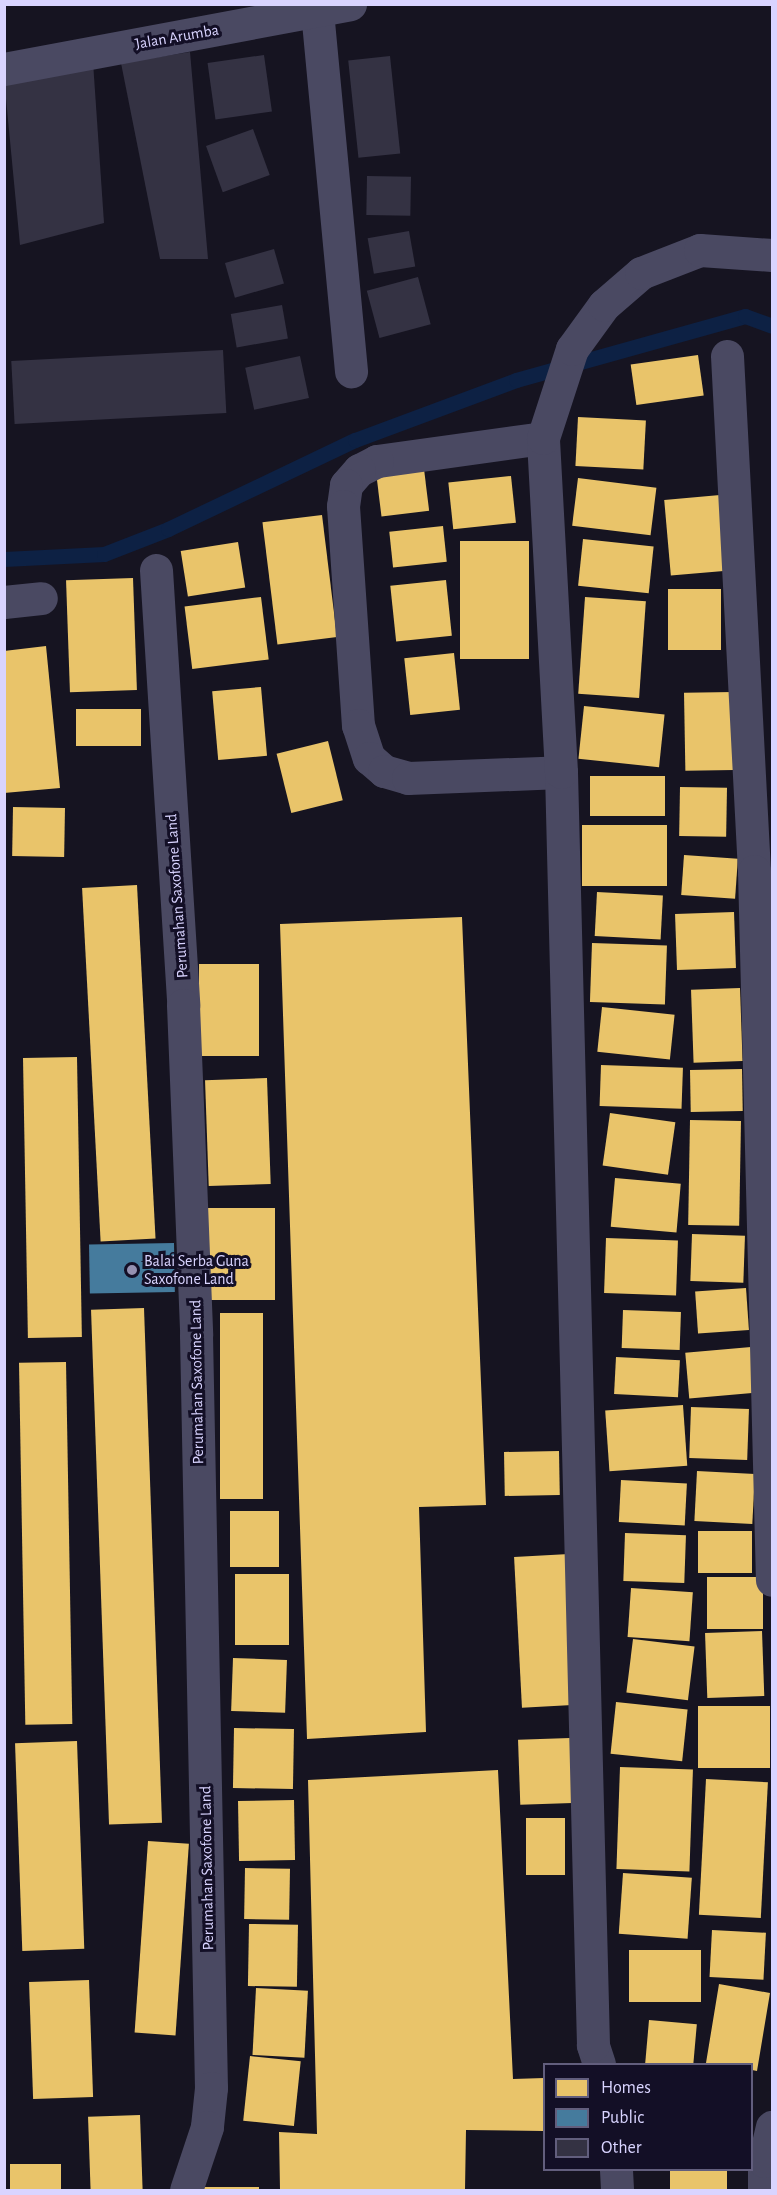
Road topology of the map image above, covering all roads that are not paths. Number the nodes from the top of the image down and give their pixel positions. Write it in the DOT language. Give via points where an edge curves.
graph roads {
  1 [pos="350,4"];
  2 [pos="318,11"];
  3 [pos="4,69"];
  4 [pos="772,255"];
  5 [pos="727,356"];
  6 [pos="351,371"];
  7 [pos="543,438"];
  8 [pos="156,570"];
  9 [pos="41,598"];
  10 [pos="4,602"];
  11 [pos="561,772"];
  12 [pos="772,1580"];
  13 [pos="599,2063"];
  14 [pos="772,2127"];
  15 [pos="616,2171"];
  16 [pos="186,2190"];
  17 [pos="617,2190"];
  18 [pos="764,2190"];
  1 -- 2 [label="street, Jalan Arumba"];
  2 -- 3 [label="street, Jalan Arumba"];
  2 -- 6 [label="street"];
  4 -- 7 [label="street" via="700,250 641,273 604,304 572,349"];
  5 -- 12 [label="street" via="754,871"];
  7 -- 11 [label="street"];
  7 -- 11 [label="street" via="377,460 359,470 346,485 343,506 358,725 369,758 384,771 408,778"];
  8 -- 16 [label="street, Perumahan Saxofone Land" via="183,1005 196,1335 211,2088 207,2127"];
  9 -- 10 [label="street"];
  11 -- 13 [label="street" via="593,2045"];
  14 -- 18 [label="street" via="764,2161"];
  15 -- 17 [label="street"];
}
